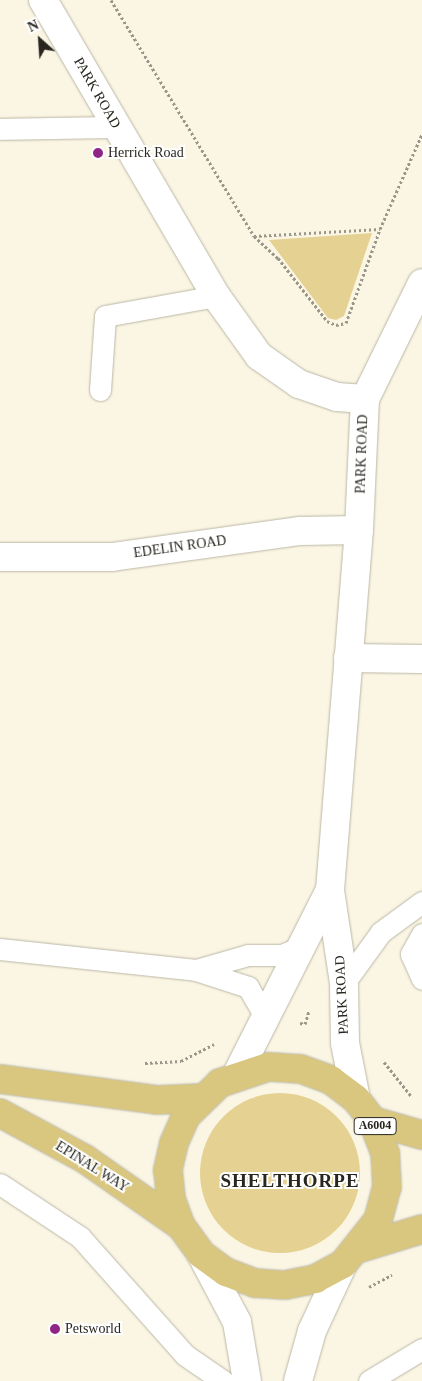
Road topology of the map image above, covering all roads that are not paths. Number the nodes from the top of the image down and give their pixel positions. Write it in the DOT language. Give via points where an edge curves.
graph roads {
  1 [pos="43,0"];
  2 [pos="117,127"];
  3 [pos="0,129"];
  4 [pos="422,283"];
  5 [pos="216,296"];
  6 [pos="100,390"];
  7 [pos="365,399"];
  8 [pos="359,530"];
  9 [pos="0,557"];
  10 [pos="348,658"];
  11 [pos="422,659"];
  12 [pos="330,890"];
  13 [pos="422,902"];
  14 [pos="422,934"];
  15 [pos="301,946"];
  16 [pos="0,950"];
  17 [pos="196,970"];
  18 [pos="422,979"];
  19 [pos="344,983"];
  20 [pos="265,1017"];
  21 [pos="237,1074"];
  22 [pos="0,1079"];
  23 [pos="202,1098"];
  24 [pos="356,1099"];
  25 [pos="0,1113"];
  26 [pos="373,1121"];
  27 [pos="422,1135"];
  28 [pos="0,1184"];
  29 [pos="180,1226"];
  30 [pos="422,1229"];
  31 [pos="202,1254"];
  32 [pos="351,1256"];
  33 [pos="422,1349"];
  34 [pos="223,1381"];
  35 [pos="247,1381"];
  36 [pos="298,1381"];
  37 [pos="369,1381"];
  1 -- 2 [label="street, PARK ROAD"];
  2 -- 3 [label="lane"];
  2 -- 5 [label="street, PARK ROAD"];
  4 -- 7 [label="street"];
  5 -- 6 [label="lane" via="105,316"];
  5 -- 7 [label="street, PARK ROAD" via="267,362 300,384 337,397"];
  7 -- 8 [label="street, PARK ROAD"];
  8 -- 9 [label="street, EDELIN ROAD" via="300,531 112,557"];
  8 -- 10 [label="street, PARK ROAD"];
  10 -- 11 [label="street"];
  10 -- 12 [label="street, PARK ROAD"];
  12 -- 15 [label="street, PARK ROAD"];
  12 -- 19 [label="street, PARK ROAD"];
  13 -- 19 [label="lane" via="381,932"];
  14 -- 18 [label="lane" via="411,954"];
  15 -- 17 [label="lane" via="282,955 248,955"];
  15 -- 20 [label="street, PARK ROAD"];
  16 -- 17 [label="lane"];
  17 -- 20 [label="lane" via="248,986"];
  19 -- 24 [label="street, PARK ROAD" via="345,1044"];
  20 -- 21 [label="street, PARK ROAD"];
  21 -- 23 [label="main road, A6004"];
  21 -- 24 [label="main road, A6004" via="268,1066 300,1069 331,1080"];
  22 -- 23 [label="main road" via="157,1100"];
  23 -- 29 [label="main road, A6004" via="186,1116 168,1170 171,1199"];
  24 -- 26 [label="main road, A6004"];
  25 -- 29 [label="main road, EPINAL WAY / A6004" via="85,1160"];
  26 -- 27 [label="main road, A6004"];
  26 -- 32 [label="main road, A6004" via="385,1153 387,1187 378,1220"];
  28 -- 34 [label="lane" via="80,1237 185,1356"];
  29 -- 31 [label="main road, A6004"];
  30 -- 32 [label="main road, A6004"];
  31 -- 32 [label="main road, A6004" via="226,1272 255,1282 285,1285 315,1279"];
  31 -- 35 [label="street" via="237,1322"];
  32 -- 36 [label="street" via="312,1332"];
  33 -- 37 [label="lane"];
}
